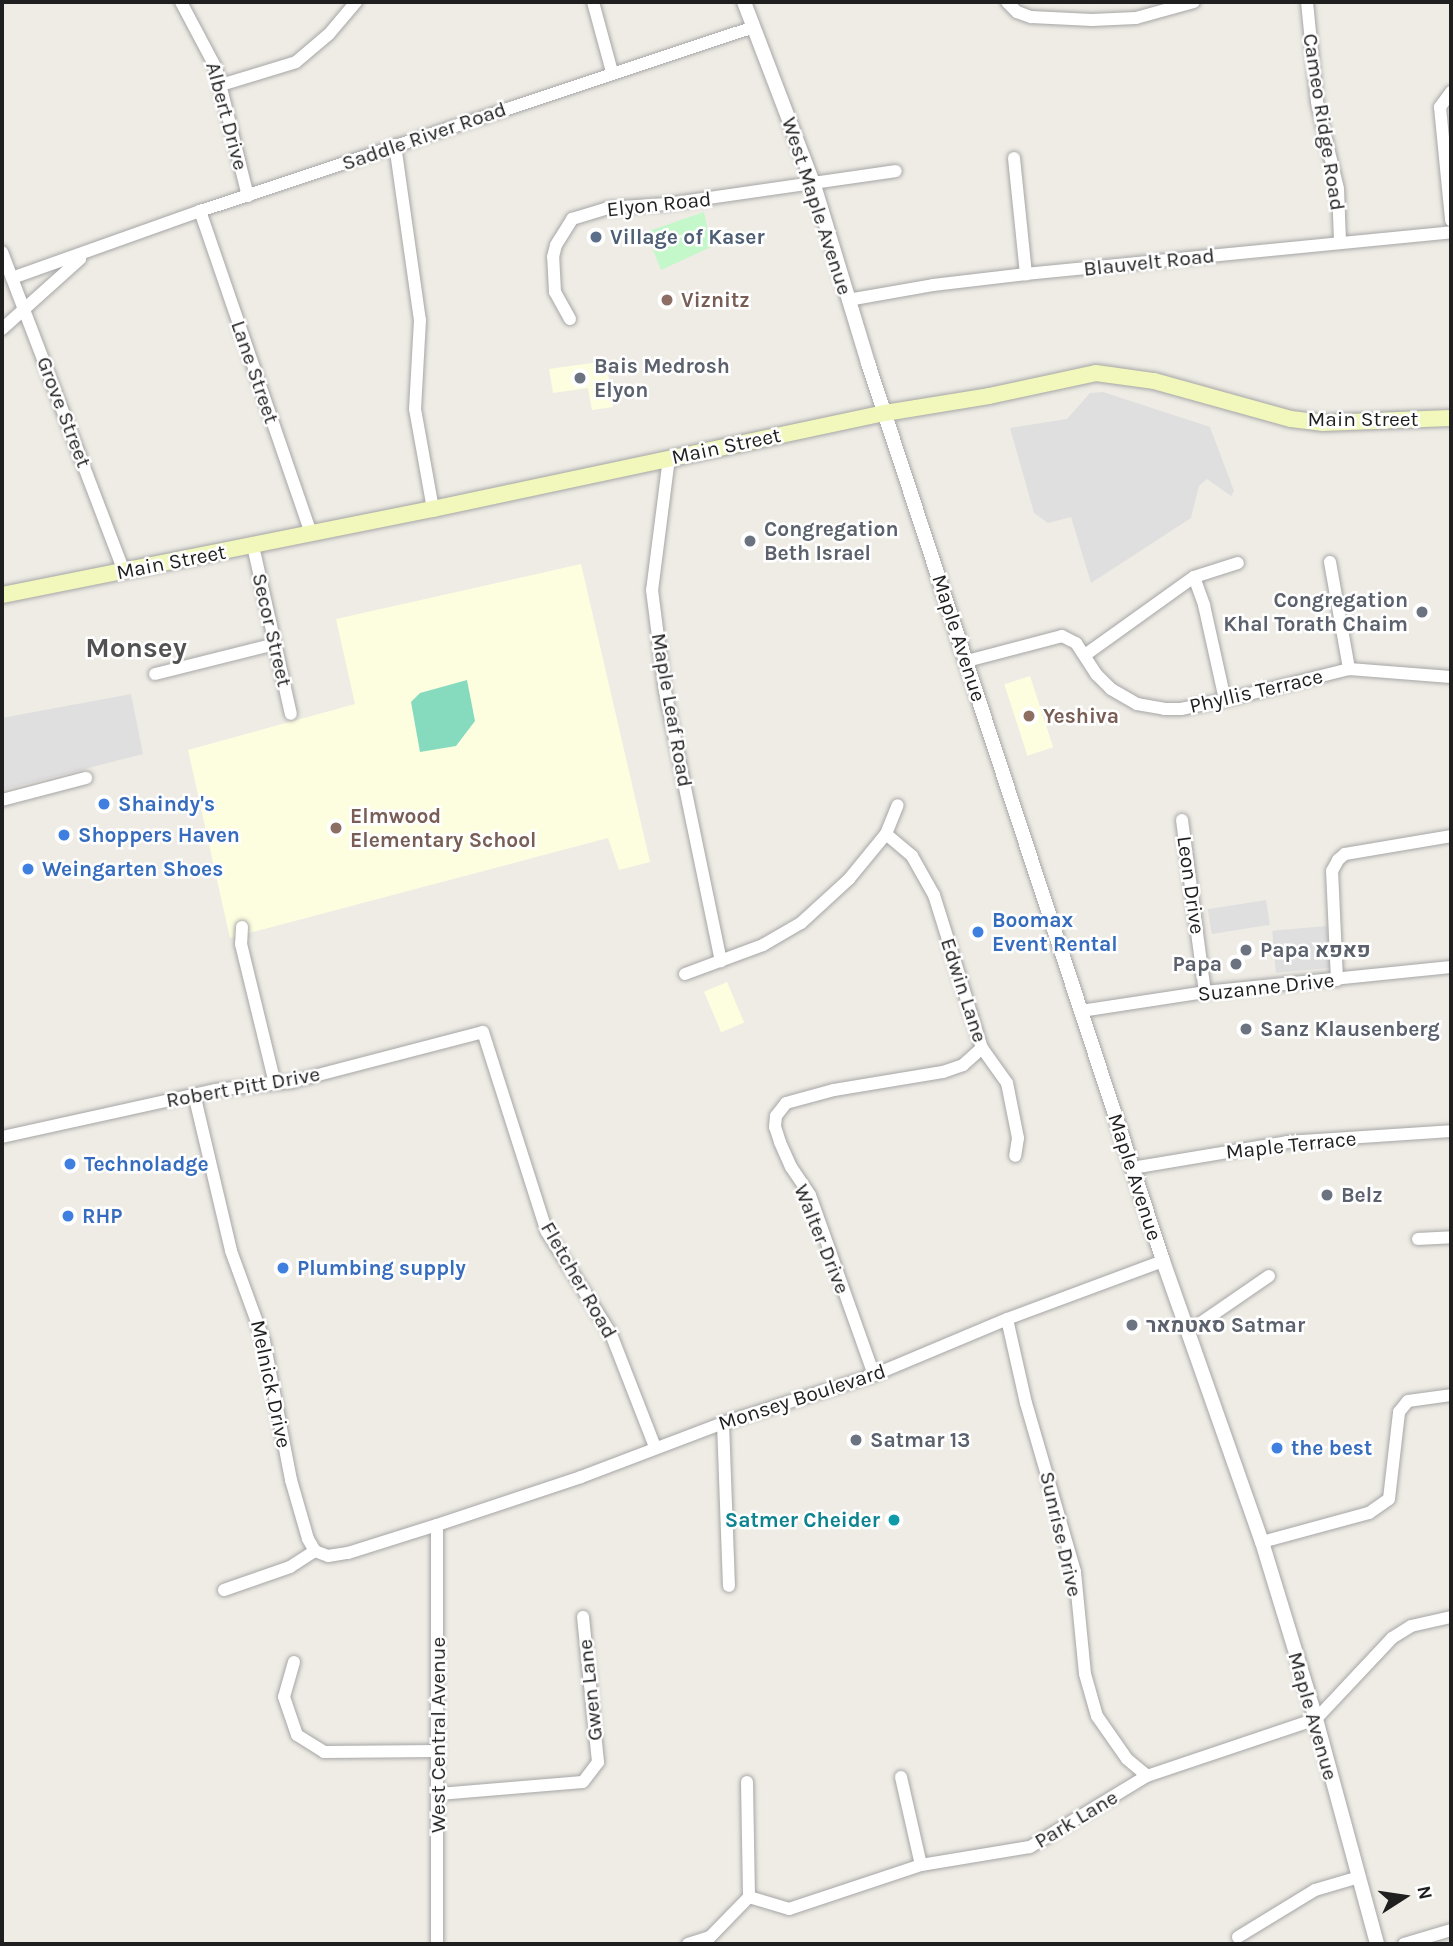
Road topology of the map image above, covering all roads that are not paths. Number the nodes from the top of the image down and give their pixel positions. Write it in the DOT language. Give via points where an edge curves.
graph roads {
  1 [pos="181,2"];
  2 [pos="356,2"];
  3 [pos="593,2"];
  4 [pos="744,2"];
  5 [pos="1007,2"];
  6 [pos="1194,2"];
  7 [pos="1307,2"];
  8 [pos="1160,7"];
  9 [pos="754,27"];
  10 [pos="612,72"];
  11 [pos="221,85"];
  12 [pos="1451,92"];
  13 [pos="395,145"];
  14 [pos="1014,159"];
  15 [pos="896,171"];
  16 [pos="814,184"];
  17 [pos="248,196"];
  18 [pos="200,211"];
  19 [pos="1451,220"];
  20 [pos="1451,232"];
  21 [pos="1340,242"];
  22 [pos="94,249"];
  23 [pos="2,252"];
  24 [pos="1026,274"];
  25 [pos="12,278"];
  26 [pos="848,300"];
  27 [pos="24,310"];
  28 [pos="570,319"];
  29 [pos="2,329"];
  30 [pos="885,413"];
  31 [pos="1451,418"];
  32 [pos="669,458"];
  33 [pos="433,509"];
  34 [pos="311,534"];
  35 [pos="253,546"];
  36 [pos="1238,562"];
  37 [pos="1330,562"];
  38 [pos="124,572"];
  39 [pos="1194,577"];
  40 [pos="2,595"];
  41 [pos="275,644"];
  42 [pos="1085,655"];
  43 [pos="967,661"];
  44 [pos="1349,669"];
  45 [pos="155,674"];
  46 [pos="1451,677"];
  47 [pos="1225,700"];
  48 [pos="291,714"];
  49 [pos="86,778"];
  50 [pos="2,800"];
  51 [pos="898,805"];
  52 [pos="1182,820"];
  53 [pos="886,834"];
  54 [pos="1451,836"];
  55 [pos="242,927"];
  56 [pos="721,961"];
  57 [pos="1451,967"];
  58 [pos="685,974"];
  59 [pos="1337,981"];
  60 [pos="1205,992"];
  61 [pos="1081,1011"];
  62 [pos="482,1031"];
  63 [pos="982,1048"];
  64 [pos="275,1084"];
  65 [pos="194,1094"];
  66 [pos="1451,1131"];
  67 [pos="2,1138"];
  68 [pos="1015,1156"];
  69 [pos="1132,1168"];
  70 [pos="1451,1237"];
  71 [pos="1418,1239"];
  72 [pos="1163,1261"];
  73 [pos="1269,1276"];
  74 [pos="1007,1319"];
  75 [pos="1189,1331"];
  76 [pos="874,1375"];
  77 [pos="1451,1395"];
  78 [pos="723,1423"];
  79 [pos="655,1447"];
  80 [pos="437,1525"];
  81 [pos="1262,1542"];
  82 [pos="315,1551"];
  83 [pos="729,1586"];
  84 [pos="223,1590"];
  85 [pos="583,1616"];
  86 [pos="1451,1617"];
  87 [pos="294,1662"];
  88 [pos="1315,1720"];
  89 [pos="438,1751"];
  90 [pos="1147,1776"];
  91 [pos="901,1777"];
  92 [pos="747,1782"];
  93 [pos="439,1794"];
  94 [pos="921,1865"];
  95 [pos="1359,1877"];
  96 [pos="749,1897"];
  97 [pos="1451,1930"];
  98 [pos="1238,1937"];
  99 [pos="437,1944"];
  100 [pos="688,1944"];
  101 [pos="1377,1944"];
  102 [pos="1404,1944"];
  1 -- 11 [label="street, Albert Drive"];
  2 -- 11 [label="street" via="329,34 296,62"];
  3 -- 10 [label="street"];
  4 -- 9 [label="street, West Maple Avenue"];
  5 -- 8 [label="street" via="1031,17 1092,20"];
  6 -- 8 [label="street"];
  7 -- 21 [label="street, Cameo Ridge Road" via="1317,102 1338,190"];
  9 -- 10 [label="street, Saddle River Road"];
  9 -- 16 [label="street, West Maple Avenue"];
  10 -- 13 [label="street, Saddle River Road"];
  11 -- 17 [label="street, Albert Drive"];
  12 -- 19 [label="street" via="1440,107"];
  13 -- 17 [label="street, Saddle River Road"];
  13 -- 33 [label="street" via="420,320 415,409"];
  14 -- 24 [label="street"];
  15 -- 16 [label="street, Elyon Road"];
  16 -- 26 [label="street, West Maple Avenue"];
  16 -- 28 [label="street, Elyon Road" via="607,208 572,219 553,257 555,292"];
  17 -- 18 [label="street, Saddle River Road"];
  18 -- 22 [label="street, Saddle River Road"];
  18 -- 34 [label="street, Lane Street"];
  20 -- 21 [label="street, Blauvelt Road"];
  21 -- 24 [label="street, Blauvelt Road"];
  22 -- 25 [label="street, Saddle River Road"];
  22 -- 27 [label="street, Saddle River Road"];
  23 -- 25 [label="street, Grove Street"];
  24 -- 26 [label="street, Blauvelt Road"];
  25 -- 27 [label="street, Grove Street"];
  26 -- 30 [label="street, West Maple Avenue"];
  27 -- 29 [label="street, Saddle River Road"];
  27 -- 38 [label="street, Grove Street"];
  30 -- 31 [label="main road, Main Street" via="1096,373 1154,381 1291,419 1322,423"];
  30 -- 32 [label="main road, Main Street"];
  30 -- 43 [label="street, Maple Avenue"];
  32 -- 33 [label="main road, Main Street"];
  32 -- 56 [label="street, Maple Leaf Road" via="652,590 665,691"];
  33 -- 34 [label="main road, Main Street"];
  34 -- 35 [label="main road, Main Street"];
  35 -- 38 [label="main road, Main Street"];
  35 -- 41 [label="street, Secor Street"];
  36 -- 39 [label="street"];
  37 -- 44 [label="street"];
  38 -- 40 [label="main road, Main Street"];
  39 -- 42 [label="street"];
  39 -- 47 [label="street"];
  41 -- 45 [label="street"];
  41 -- 48 [label="street, Secor Street"];
  42 -- 43 [label="street, Phyllis Terrace" via="1070,638 1054,636"];
  42 -- 47 [label="street, Phyllis Terrace" via="1111,689 1137,704 1181,709"];
  43 -- 61 [label="street, Maple Avenue"];
  44 -- 46 [label="street, Phyllis Terrace"];
  44 -- 47 [label="street, Phyllis Terrace"];
  49 -- 50 [label="street"];
  51 -- 53 [label="street"];
  52 -- 60 [label="street, Leon Drive"];
  53 -- 56 [label="street" via="849,879 801,923 764,945"];
  53 -- 63 [label="street, Edwin Lane" via="912,856 934,895"];
  54 -- 59 [label="street" via="1345,854 1338,860 1332,871"];
  55 -- 64 [label="street" via="241,944"];
  56 -- 58 [label="street"];
  57 -- 59 [label="street, Suzanne Drive"];
  59 -- 60 [label="street, Suzanne Drive"];
  60 -- 61 [label="street, Suzanne Drive"];
  61 -- 69 [label="street, Maple Avenue"];
  62 -- 64 [label="street, Robert Pitt Drive"];
  62 -- 79 [label="street, Fletcher Road" via="547,1232 611,1334"];
  63 -- 68 [label="street, Edwin Lane" via="1007,1083 1018,1138"];
  63 -- 76 [label="street, Walter Drive" via="963,1065 943,1072 834,1090 786,1103 776,1116 778,1135 791,1167 810,1195"];
  64 -- 65 [label="street, Robert Pitt Drive"];
  65 -- 67 [label="street, Robert Pitt Drive"];
  65 -- 82 [label="street, Melnick Drive" via="231,1251 264,1341 291,1480"];
  66 -- 69 [label="street, Maple Terrace" via="1287,1142"];
  69 -- 72 [label="street, Maple Avenue"];
  70 -- 71 [label="street"];
  72 -- 74 [label="street, Monsey Boulevard"];
  72 -- 75 [label="street, Maple Avenue"];
  73 -- 75 [label="street"];
  74 -- 76 [label="street, Monsey Boulevard"];
  74 -- 90 [label="street, Sunrise Drive" via="1074,1572 1085,1674 1097,1716 1127,1759"];
  75 -- 81 [label="street, Maple Avenue"];
  76 -- 78 [label="street, Monsey Boulevard"];
  77 -- 81 [label="street" via="1408,1401 1399,1412 1389,1499 1369,1513"];
  78 -- 79 [label="street, Monsey Boulevard"];
  78 -- 83 [label="street"];
  79 -- 80 [label="street, Monsey Boulevard"];
  80 -- 82 [label="street" via="348,1553 328,1556"];
  80 -- 89 [label="street, West Central Avenue"];
  81 -- 88 [label="street, Maple Avenue"];
  82 -- 84 [label="street" via="290,1566"];
  85 -- 93 [label="street, Gwen Lane" via="598,1762 583,1782"];
  86 -- 88 [label="street" via="1411,1626 1392,1638"];
  87 -- 89 [label="street" via="284,1697 297,1735 324,1752"];
  88 -- 90 [label="street, Park Lane"];
  88 -- 95 [label="street, Maple Avenue"];
  89 -- 93 [label="street, West Central Avenue"];
  90 -- 94 [label="street, Park Lane" via="1030,1847"];
  91 -- 94 [label="street"];
  92 -- 96 [label="street"];
  93 -- 99 [label="street, West Central Avenue"];
  94 -- 96 [label="street, Park Lane" via="789,1909"];
  95 -- 98 [label="street" via="1315,1890"];
  95 -- 101 [label="street, Maple Avenue"];
  96 -- 100 [label="street" via="710,1937"];
  97 -- 102 [label="street"];
}
